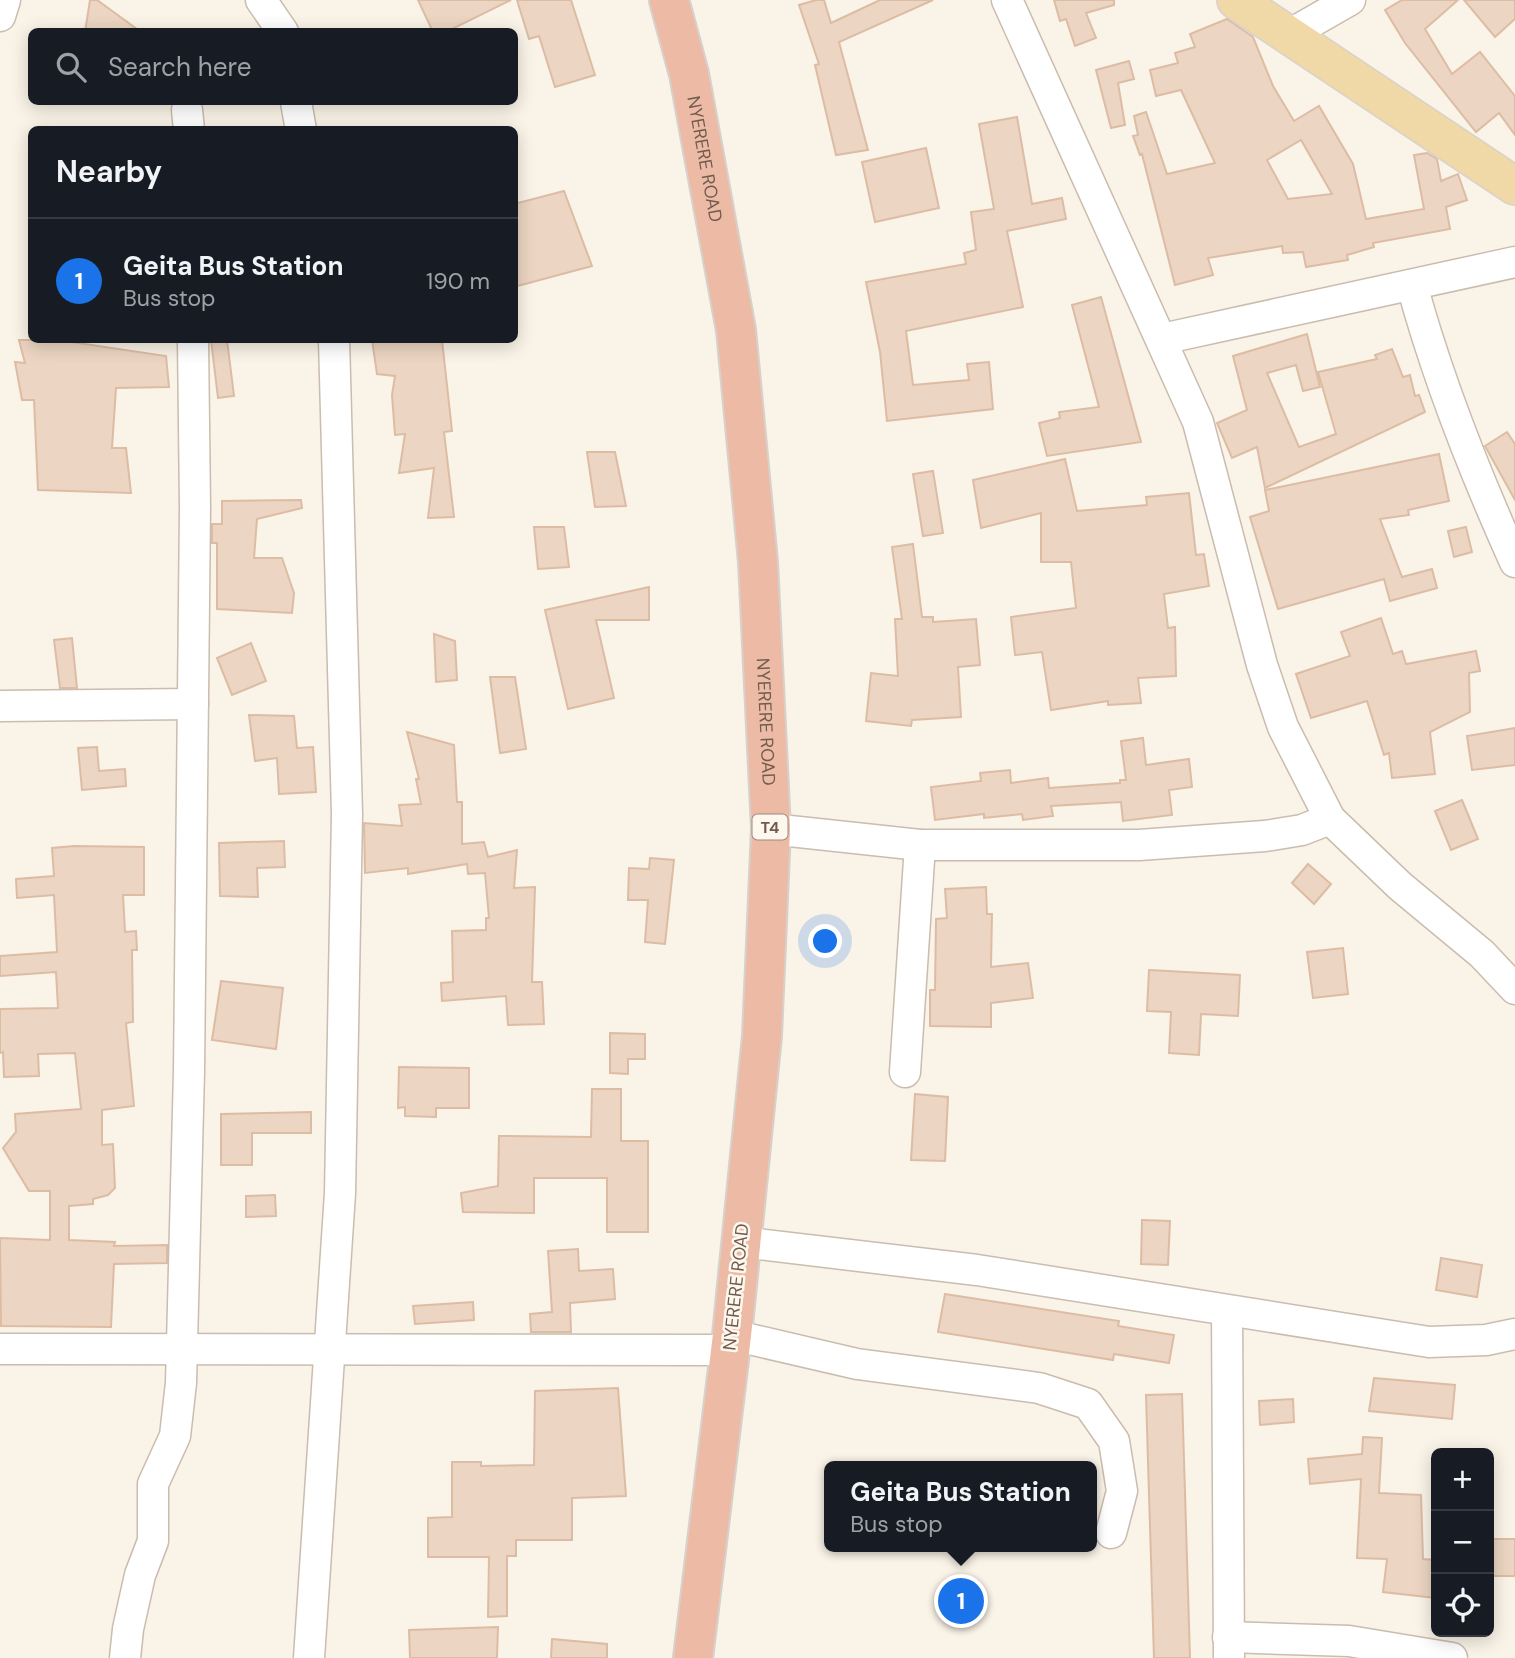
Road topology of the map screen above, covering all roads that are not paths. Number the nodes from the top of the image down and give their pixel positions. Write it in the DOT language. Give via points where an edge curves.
graph roads {
  1 [pos="5,0"];
  2 [pos="261,0"];
  3 [pos="669,0"];
  4 [pos="1007,0"];
  5 [pos="1236,0"];
  6 [pos="1350,0"];
  7 [pos="0,16"];
  8 [pos="280,28"];
  9 [pos="1287,36"];
  10 [pos="297,105"];
  11 [pos="300,126"];
  12 [pos="1515,186"];
  13 [pos="1515,262"];
  14 [pos="1412,285"];
  15 [pos="1162,339"];
  16 [pos="193,343"];
  17 [pos="334,343"];
  18 [pos="1515,562"];
  19 [pos="193,704"];
  20 [pos="0,706"];
  21 [pos="1330,818"];
  22 [pos="771,829"];
  23 [pos="920,845"];
  24 [pos="1515,989"];
  25 [pos="905,1072"];
  26 [pos="741,1242"];
  27 [pos="1227,1311"];
  28 [pos="1515,1334"];
  29 [pos="730,1343"];
  30 [pos="332,1348"];
  31 [pos="0,1349"];
  32 [pos="180,1352"];
  33 [pos="1111,1533"];
  34 [pos="1229,1648"];
  35 [pos="125,1658"];
  36 [pos="309,1658"];
  37 [pos="693,1658"];
  38 [pos="1452,1658"];
  1 -- 7 [label="street"];
  2 -- 8 [label="street"];
  3 -- 22 [label="highway, NYERERE ROAD / T4" via="689,74 736,330 758,562"];
  4 -- 15 [label="street"];
  5 -- 9 [label="main road"];
  6 -- 9 [label="street"];
  9 -- 12 [label="main road"];
  10 -- 11 [label="street"];
  13 -- 14 [label="street"];
  14 -- 15 [label="street"];
  14 -- 18 [label="street" via="1432,357 1474,472"];
  15 -- 21 [label="street" via="1198,422 1279,715"];
  16 -- 19 [label="street"];
  17 -- 30 [label="street" via="347,814 340,1193"];
  19 -- 20 [label="street"];
  19 -- 32 [label="street" via="190,1071"];
  21 -- 23 [label="street" via="1302,830 1265,836 1139,845"];
  21 -- 24 [label="street"];
  22 -- 23 [label="street"];
  22 -- 26 [label="highway, NYERERE ROAD / T4" via="762,1036"];
  23 -- 25 [label="street"];
  26 -- 27 [label="street" via="977,1270"];
  26 -- 29 [label="highway, NYERERE ROAD / T4"];
  27 -- 28 [label="street" via="1429,1342"];
  27 -- 34 [label="street"];
  29 -- 30 [label="street"];
  29 -- 33 [label="street" via="1039,1388 1088,1404 1114,1441 1122,1491"];
  29 -- 37 [label="highway, NYERERE ROAD / T4"];
  30 -- 32 [label="street"];
  30 -- 36 [label="street"];
  31 -- 32 [label="street"];
  32 -- 35 [label="street" via="175,1436 153,1484 153,1541 140,1575"];
  34 -- 38 [label="street" via="1349,1641"];
}
